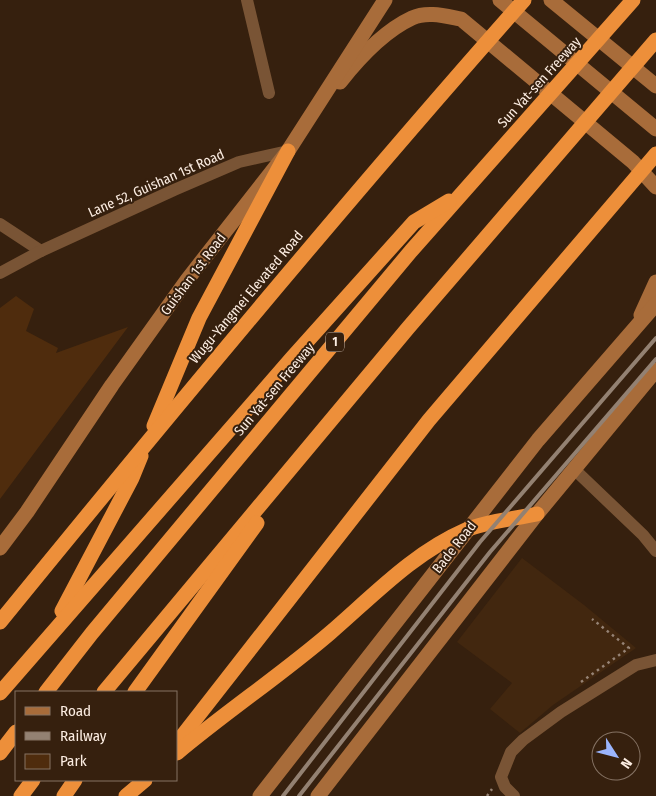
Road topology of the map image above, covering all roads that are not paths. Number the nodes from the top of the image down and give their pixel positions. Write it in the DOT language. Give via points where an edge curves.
graph roads {
  1 [pos="247,0"];
  2 [pos="385,0"];
  3 [pos="500,0"];
  4 [pos="524,0"];
  5 [pos="551,0"];
  6 [pos="633,0"];
  7 [pos="656,40"];
  8 [pos="656,86"];
  9 [pos="269,93"];
  10 [pos="309,120"];
  11 [pos="656,129"];
  12 [pos="288,151"];
  13 [pos="656,154"];
  14 [pos="656,187"];
  15 [pos="461,194"];
  16 [pos="0,224"];
  17 [pos="41,251"];
  18 [pos="0,273"];
  19 [pos="656,282"];
  20 [pos="656,304"];
  21 [pos="408,328"];
  22 [pos="633,332"];
  23 [pos="656,370"];
  24 [pos="574,469"];
  25 [pos="537,514"];
  26 [pos="467,529"];
  27 [pos="0,548"];
  28 [pos="656,551"];
  29 [pos="0,622"];
  30 [pos="50,635"];
  31 [pos="656,660"];
  32 [pos="47,691"];
  33 [pos="105,691"];
  34 [pos="136,691"];
  35 [pos="0,693"];
  36 [pos="15,733"];
  37 [pos="178,741"];
  38 [pos="178,752"];
  39 [pos="0,753"];
  40 [pos="32,781"];
  41 [pos="74,781"];
  42 [pos="144,781"];
  43 [pos="149,781"];
  44 [pos="324,794"];
  45 [pos="20,796"];
  46 [pos="64,796"];
  47 [pos="126,796"];
  48 [pos="137,796"];
  49 [pos="260,796"];
  50 [pos="514,796"];
  1 -- 9 [label="street"];
  2 -- 10 [label="street, Guishan 1st Road"];
  3 -- 11 [label="street"];
  4 -- 29 [label="highway, Wugu-Yangmei Elevated Road" via="398,142 192,386"];
  5 -- 8 [label="street"];
  6 -- 15 [label="highway, Sun Yat-sen Freeway / 1"];
  7 -- 21 [label="highway"];
  10 -- 12 [label="street, Guishan 1st Road"];
  10 -- 14 [label="street" via="347,73 378,42 413,18 437,14 468,23 633,162"];
  12 -- 17 [label="street, Lane 52, Guishan 1st Road" via="239,162"];
  12 -- 27 [label="street, Guishan 1st Road" via="187,280"];
  12 -- 30 [label="highway" via="199,318 132,478"];
  13 -- 37 [label="highway" via="429,420"];
  15 -- 30 [label="highway" via="414,222"];
  15 -- 32 [label="highway, Sun Yat-sen Freeway / 1"];
  16 -- 17 [label="street"];
  17 -- 18 [label="street, Lane 52, Guishan 1st Road"];
  19 -- 22 [label="street"];
  20 -- 22 [label="street, Bade Road"];
  21 -- 33 [label="highway"];
  21 -- 34 [label="highway" via="247,536"];
  22 -- 26 [label="street, Bade Road" via="538,440"];
  23 -- 24 [label="street"];
  24 -- 25 [label="street"];
  24 -- 28 [label="street"];
  25 -- 26 [label="highway"];
  25 -- 44 [label="street"];
  26 -- 38 [label="highway" via="421,556 372,594 330,633"];
  26 -- 49 [label="street, Bade Road"];
  30 -- 35 [label="highway"];
  31 -- 50 [label="street" via="636,665 523,740 511,752 501,777"];
  36 -- 39 [label="highway"];
  40 -- 45 [label="highway"];
  41 -- 46 [label="highway"];
  42 -- 47 [label="highway"];
  43 -- 48 [label="highway"];
}
